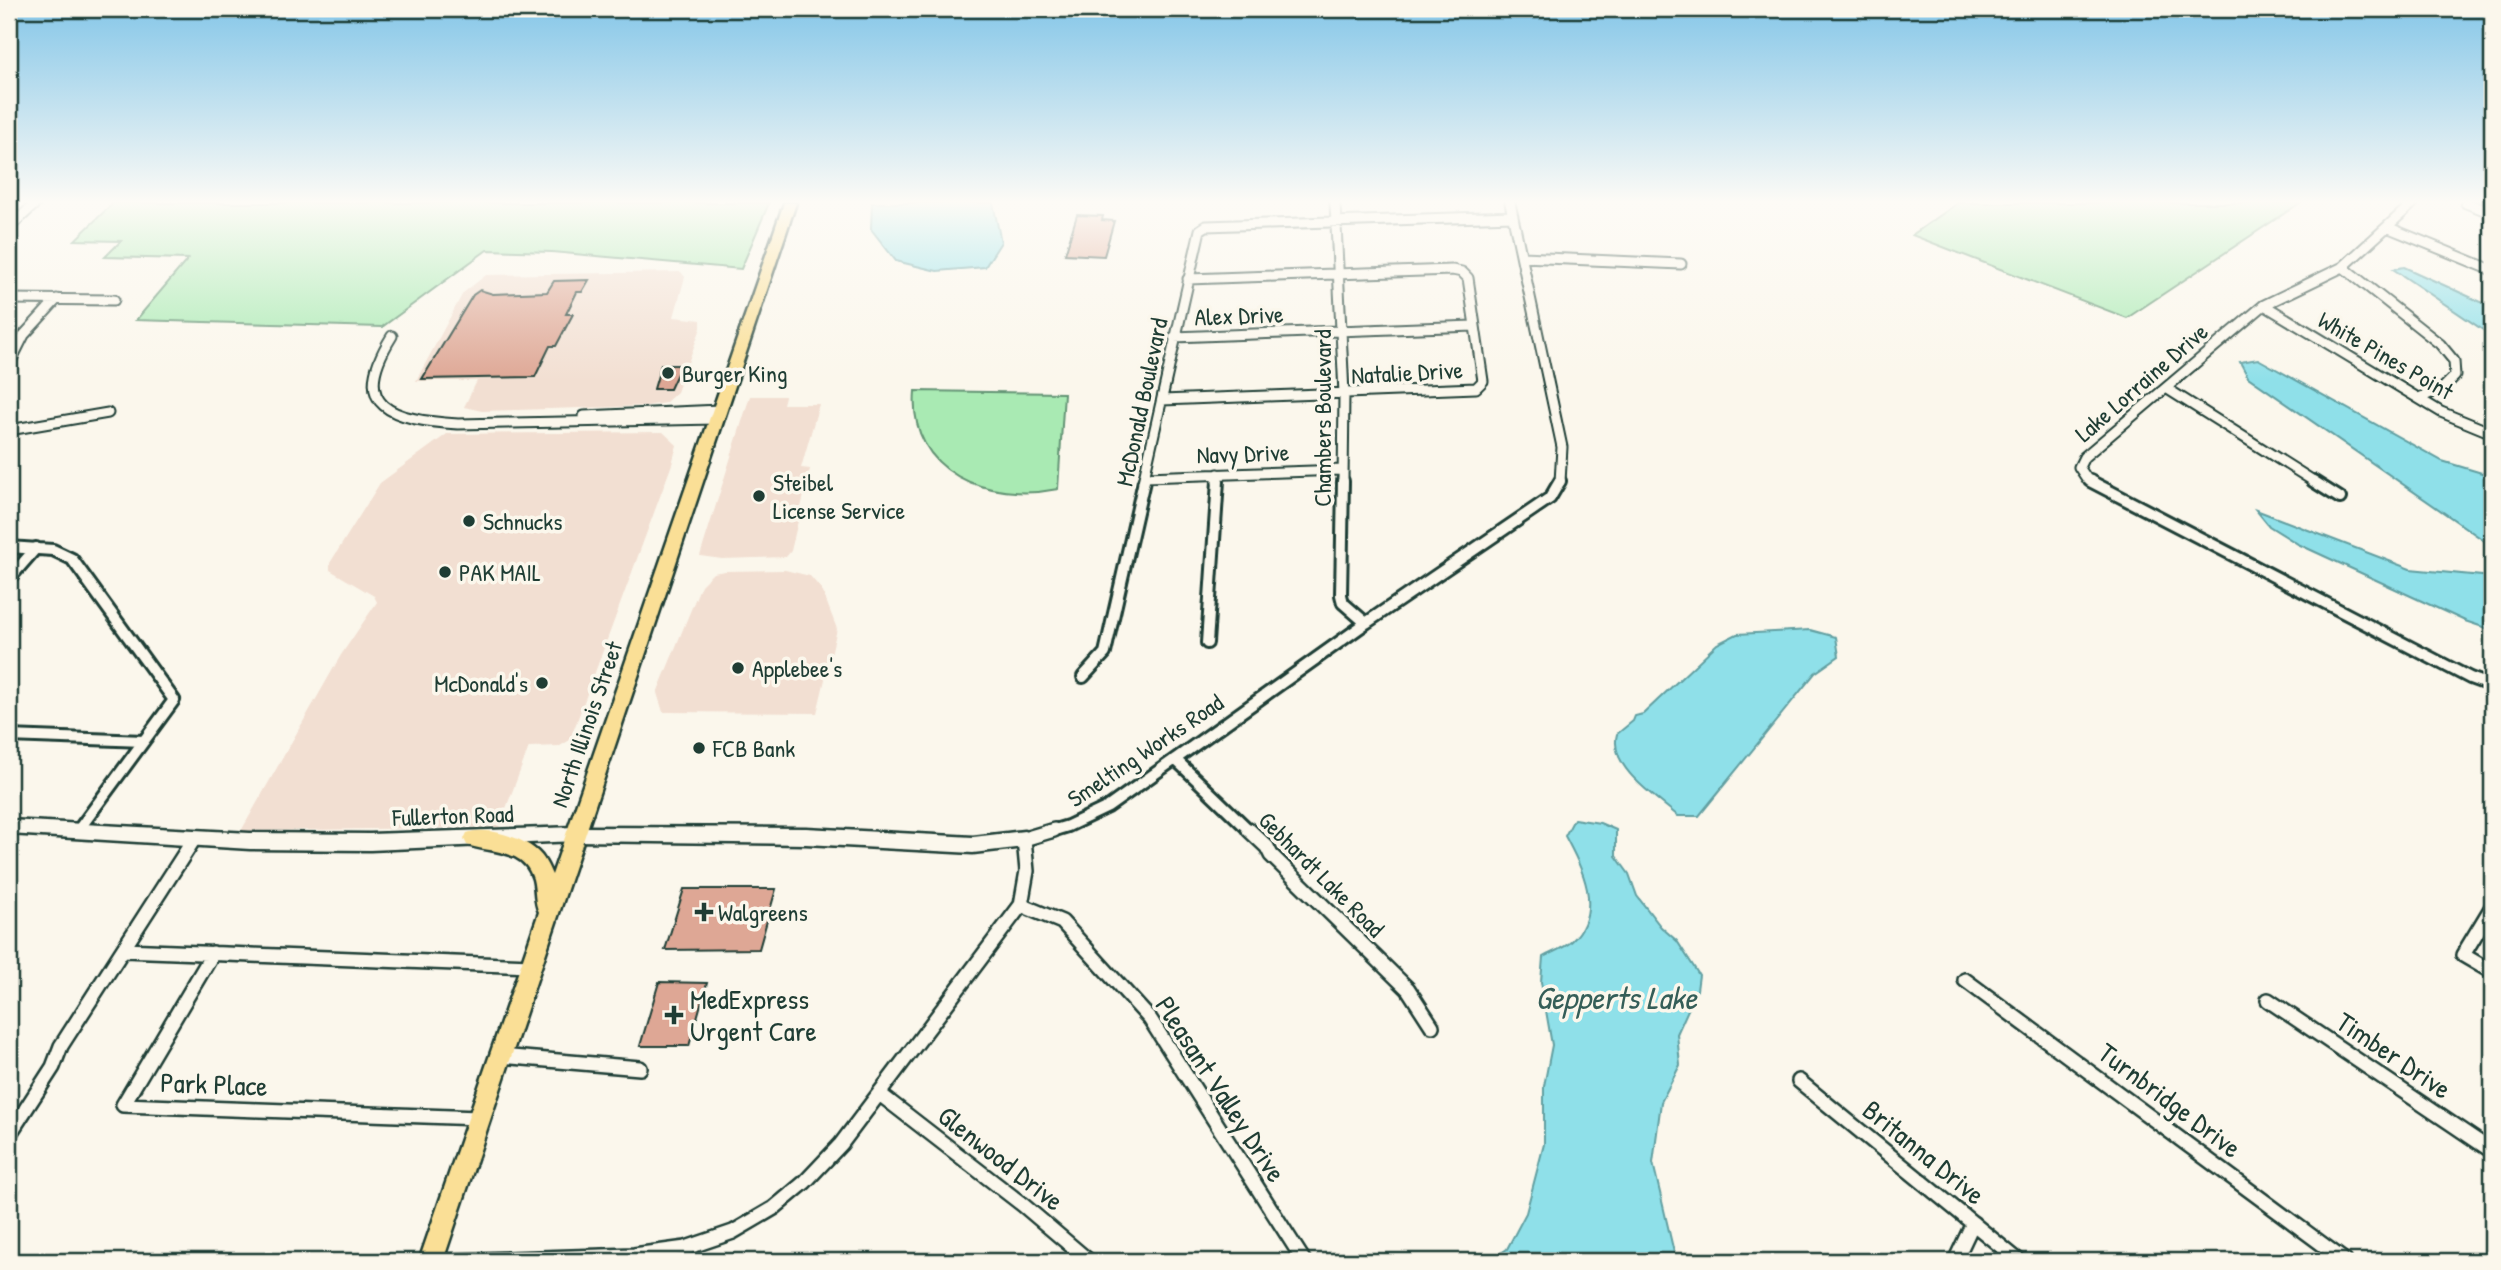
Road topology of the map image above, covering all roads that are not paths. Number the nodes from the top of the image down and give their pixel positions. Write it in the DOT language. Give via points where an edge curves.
graph roads {
  1 [pos="770,262"];
  2 [pos="1192,262"];
  3 [pos="1338,262"];
  4 [pos="1524,262"];
  5 [pos="1642,262"];
  6 [pos="2348,262"];
  7 [pos="2473,262"];
  8 [pos="1681,264"];
  9 [pos="2343,267"];
  10 [pos="2492,270"];
  11 [pos="1339,274"];
  12 [pos="1188,279"];
  13 [pos="9,299"];
  14 [pos="57,299"];
  15 [pos="114,300"];
  16 [pos="2264,306"];
  17 [pos="1474,326"];
  18 [pos="1342,330"];
  19 [pos="392,336"];
  20 [pos="1174,337"];
  21 [pos="9,365"];
  22 [pos="2166,388"];
  23 [pos="1344,394"];
  24 [pos="2419,398"];
  25 [pos="1162,400"];
  26 [pos="108,413"];
  27 [pos="718,415"];
  28 [pos="9,430"];
  29 [pos="2492,433"];
  30 [pos="1342,470"];
  31 [pos="1218,474"];
  32 [pos="1146,477"];
  33 [pos="2340,498"];
  34 [pos="9,547"];
  35 [pos="36,548"];
  36 [pos="9,579"];
  37 [pos="1366,623"];
  38 [pos="1207,643"];
  39 [pos="1083,677"];
  40 [pos="2492,686"];
  41 [pos="9,736"];
  42 [pos="144,741"];
  43 [pos="1175,759"];
  44 [pos="9,827"];
  45 [pos="78,832"];
  46 [pos="576,835"];
  47 [pos="194,839"];
  48 [pos="474,839"];
  49 [pos="1024,839"];
  50 [pos="1021,905"];
  51 [pos="2492,907"];
  52 [pos="548,916"];
  53 [pos="124,950"];
  54 [pos="214,953"];
  55 [pos="531,966"];
  56 [pos="2492,972"];
  57 [pos="1965,979"];
  58 [pos="2268,1000"];
  59 [pos="1432,1027"];
  60 [pos="500,1056"];
  61 [pos="640,1068"];
  62 [pos="1799,1081"];
  63 [pos="881,1095"];
  64 [pos="479,1118"];
  65 [pos="9,1135"];
  66 [pos="2492,1151"];
  67 [pos="1973,1223"];
  68 [pos="431,1261"];
  69 [pos="446,1261"];
  70 [pos="1089,1261"];
  71 [pos="1304,1261"];
  72 [pos="1955,1261"];
  73 [pos="2019,1261"];
  74 [pos="2345,1261"];
  1 -- 27 [label="main road, North Illinois Street"];
  2 -- 12 [label="street, McDonald Boulevard"];
  3 -- 11 [label="street, Chambers Boulevard"];
  4 -- 37 [label="street, Smelting Works Road" via="1562,447 1560,484 1550,498"];
  5 -- 8 [label="street"];
  6 -- 9 [label="street, Lake Lorraine Drive"];
  7 -- 10 [label="street"];
  9 -- 16 [label="street, Lake Lorraine Drive"];
  9 -- 24 [label="street" via="2440,344 2454,361 2455,376"];
  11 -- 12 [label="street"];
  11 -- 17 [label="street" via="1462,272 1468,278"];
  11 -- 18 [label="street, Chambers Boulevard"];
  12 -- 20 [label="street, McDonald Boulevard"];
  13 -- 14 [label="street"];
  14 -- 15 [label="street"];
  14 -- 21 [label="street" via="24,335"];
  16 -- 22 [label="street, Lake Lorraine Drive"];
  16 -- 24 [label="street, White Pines Point"];
  17 -- 18 [label="street, Alex Drive"];
  17 -- 23 [label="street, Natalie Drive" via="1483,381 1476,388"];
  18 -- 20 [label="street, Alex Drive"];
  18 -- 23 [label="street, Chambers Boulevard"];
  19 -- 27 [label="street" via="372,378 377,396 390,411 415,420"];
  20 -- 25 [label="street, McDonald Boulevard"];
  22 -- 33 [label="street"];
  22 -- 40 [label="street, Lake Lorraine Drive" via="2084,457 2080,467 2087,479"];
  23 -- 25 [label="street, Natalie Drive"];
  23 -- 30 [label="street, Chambers Boulevard"];
  24 -- 29 [label="street, White Pines Point"];
  25 -- 32 [label="street, McDonald Boulevard"];
  26 -- 28 [label="street"];
  27 -- 46 [label="main road, North Illinois Street"];
  30 -- 31 [label="street, Navy Drive"];
  30 -- 37 [label="street, Chambers Boulevard" via="1341,595 1343,603"];
  31 -- 32 [label="street, Navy Drive"];
  31 -- 38 [label="street"];
  32 -- 39 [label="street, McDonald Boulevard" via="1105,653"];
  34 -- 35 [label="street"];
  35 -- 36 [label="street"];
  35 -- 42 [label="street" via="72,559 174,700"];
  37 -- 43 [label="street, Smelting Works Road"];
  41 -- 42 [label="street"];
  42 -- 45 [label="street"];
  43 -- 49 [label="street, Smelting Works Road" via="1108,807 1068,827"];
  43 -- 59 [label="street, Gebhardt Lake Road" via="1408,989"];
  44 -- 45 [label="street, Fullerton Road"];
  45 -- 47 [label="street, Fullerton Road"];
  46 -- 48 [label="street, Fullerton Road"];
  46 -- 49 [label="street, Fullerton Road" via="806,836 973,845"];
  46 -- 52 [label="main road, North Illinois Street"];
  47 -- 48 [label="street, Fullerton Road"];
  47 -- 53 [label="street"];
  48 -- 52 [label="main road" via="516,846 532,857 541,869"];
  49 -- 50 [label="street" via="1027,871"];
  50 -- 63 [label="street"];
  50 -- 71 [label="street, Pleasant Valley Drive" via="1062,922 1150,1019"];
  51 -- 56 [label="street" via="2463,955"];
  52 -- 55 [label="main road, North Illinois Street"];
  53 -- 54 [label="street"];
  53 -- 65 [label="street"];
  54 -- 55 [label="street"];
  54 -- 64 [label="street, Park Place" via="123,1105"];
  55 -- 60 [label="main road, North Illinois Street"];
  57 -- 74 [label="street, Turnbridge Drive"];
  58 -- 66 [label="street, Timber Drive"];
  60 -- 61 [label="street"];
  60 -- 64 [label="main road, North Illinois Street"];
  62 -- 67 [label="street, Britanna Drive"];
  63 -- 69 [label="street" via="805,1182 774,1208 733,1232 686,1248 634,1255"];
  63 -- 70 [label="street, Glenwood Drive"];
  64 -- 68 [label="main road, North Illinois Street"];
  67 -- 72 [label="street"];
  67 -- 73 [label="street, Britanna Drive"];
}
